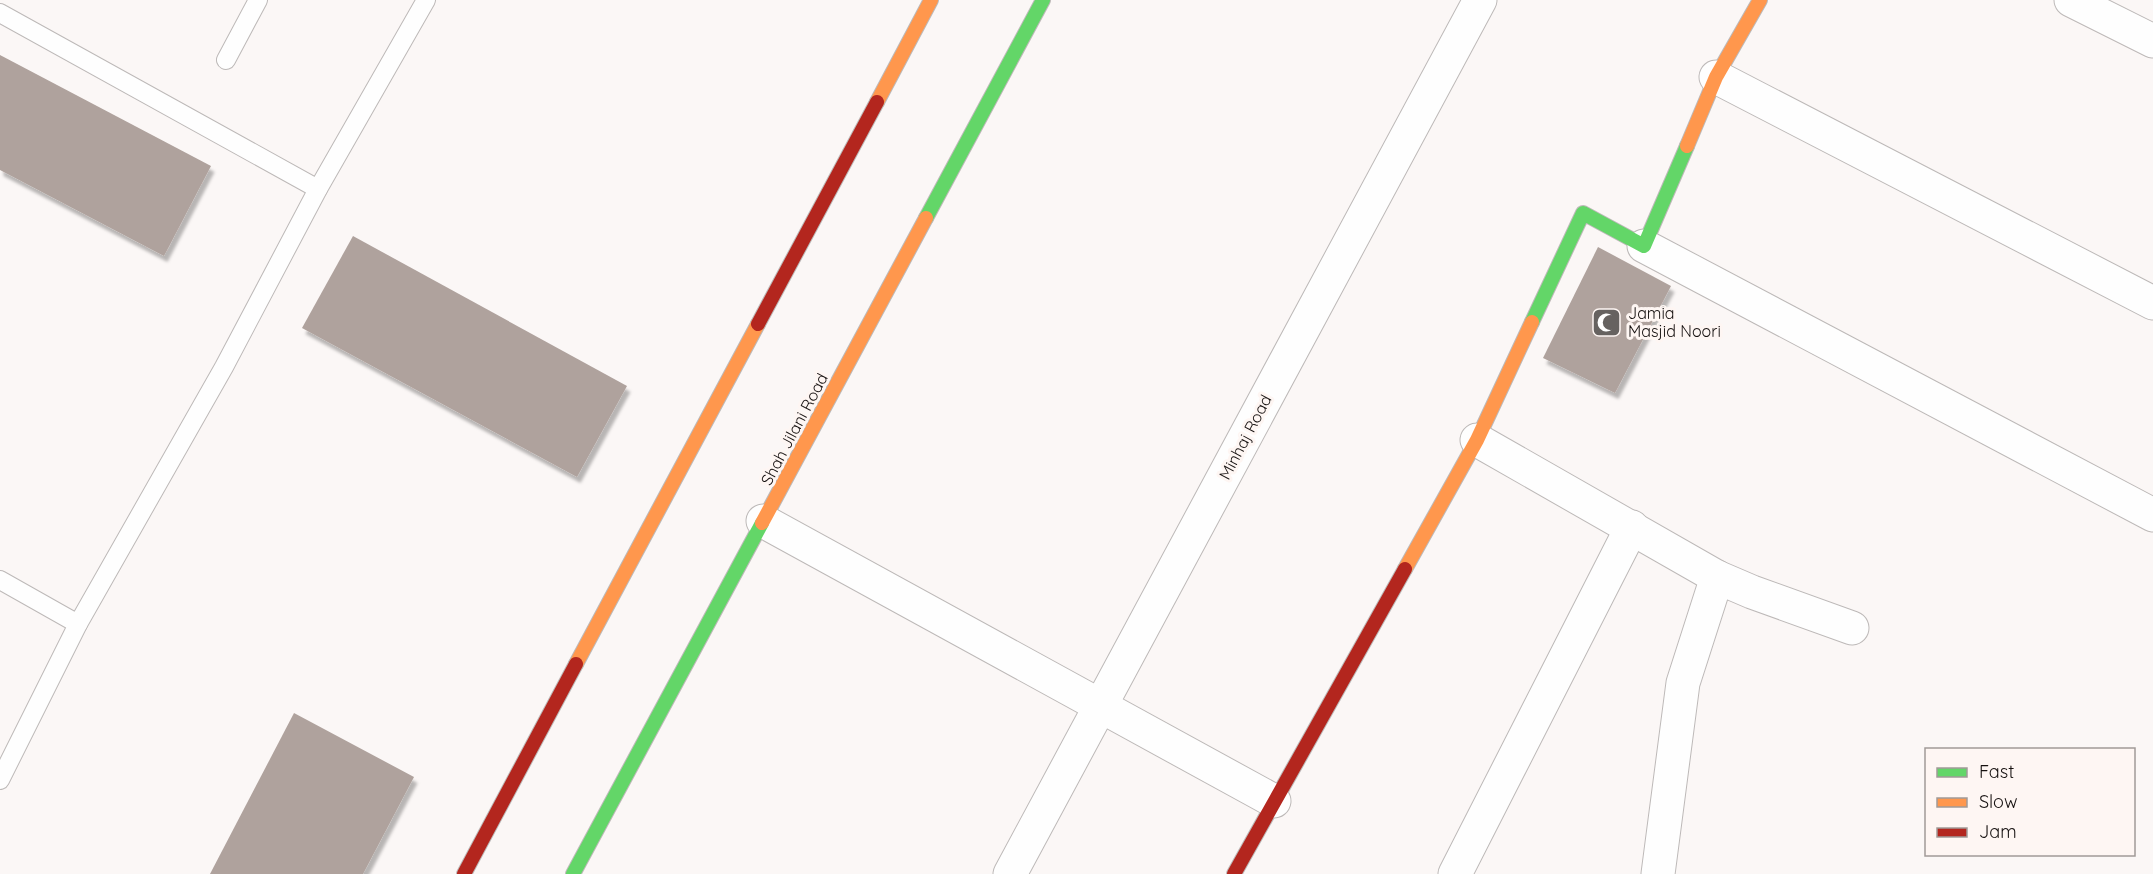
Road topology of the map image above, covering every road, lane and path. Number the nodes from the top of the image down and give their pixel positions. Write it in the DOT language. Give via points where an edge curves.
graph roads {
  1 [pos="258,0"];
  2 [pos="426,0"];
  3 [pos="931,0"];
  4 [pos="1043,0"];
  5 [pos="1480,0"];
  6 [pos="1760,0"];
  7 [pos="2071,0"];
  8 [pos="0,13"];
  9 [pos="2153,41"];
  10 [pos="226,60"];
  11 [pos="1716,77"];
  12 [pos="318,189"];
  13 [pos="1644,246"];
  14 [pos="2153,303"];
  15 [pos="1477,440"];
  16 [pos="2153,515"];
  17 [pos="763,521"];
  18 [pos="1632,527"];
  19 [pos="1717,577"];
  20 [pos="0,580"];
  21 [pos="78,624"];
  22 [pos="1852,628"];
  23 [pos="1100,706"];
  24 [pos="0,780"];
  25 [pos="1274,801"];
  26 [pos="465,874"];
  27 [pos="573,874"];
  28 [pos="1010,874"];
  29 [pos="1234,874"];
  30 [pos="1455,874"];
  31 [pos="1658,874"];
  1 -- 10 [label="lane"];
  2 -- 12 [label="lane"];
  3 -- 26 [label="street"];
  4 -- 17 [label="street, Shah Jilani Road"];
  5 -- 23 [label="street, Minhaj Road"];
  6 -- 11 [label="street"];
  7 -- 9 [label="street"];
  8 -- 12 [label="lane"];
  11 -- 13 [label="street"];
  11 -- 14 [label="street"];
  12 -- 21 [label="lane" via="224,367"];
  13 -- 15 [label="street" via="1583,213"];
  13 -- 16 [label="street"];
  15 -- 18 [label="street"];
  15 -- 25 [label="street"];
  17 -- 23 [label="street"];
  17 -- 27 [label="street, Shah Jilani Road"];
  18 -- 19 [label="street"];
  18 -- 30 [label="street"];
  19 -- 22 [label="street"];
  19 -- 31 [label="street" via="1683,683"];
  20 -- 21 [label="lane"];
  21 -- 24 [label="lane"];
  23 -- 25 [label="street"];
  23 -- 28 [label="street, Minhaj Road"];
  25 -- 29 [label="street"];
}
